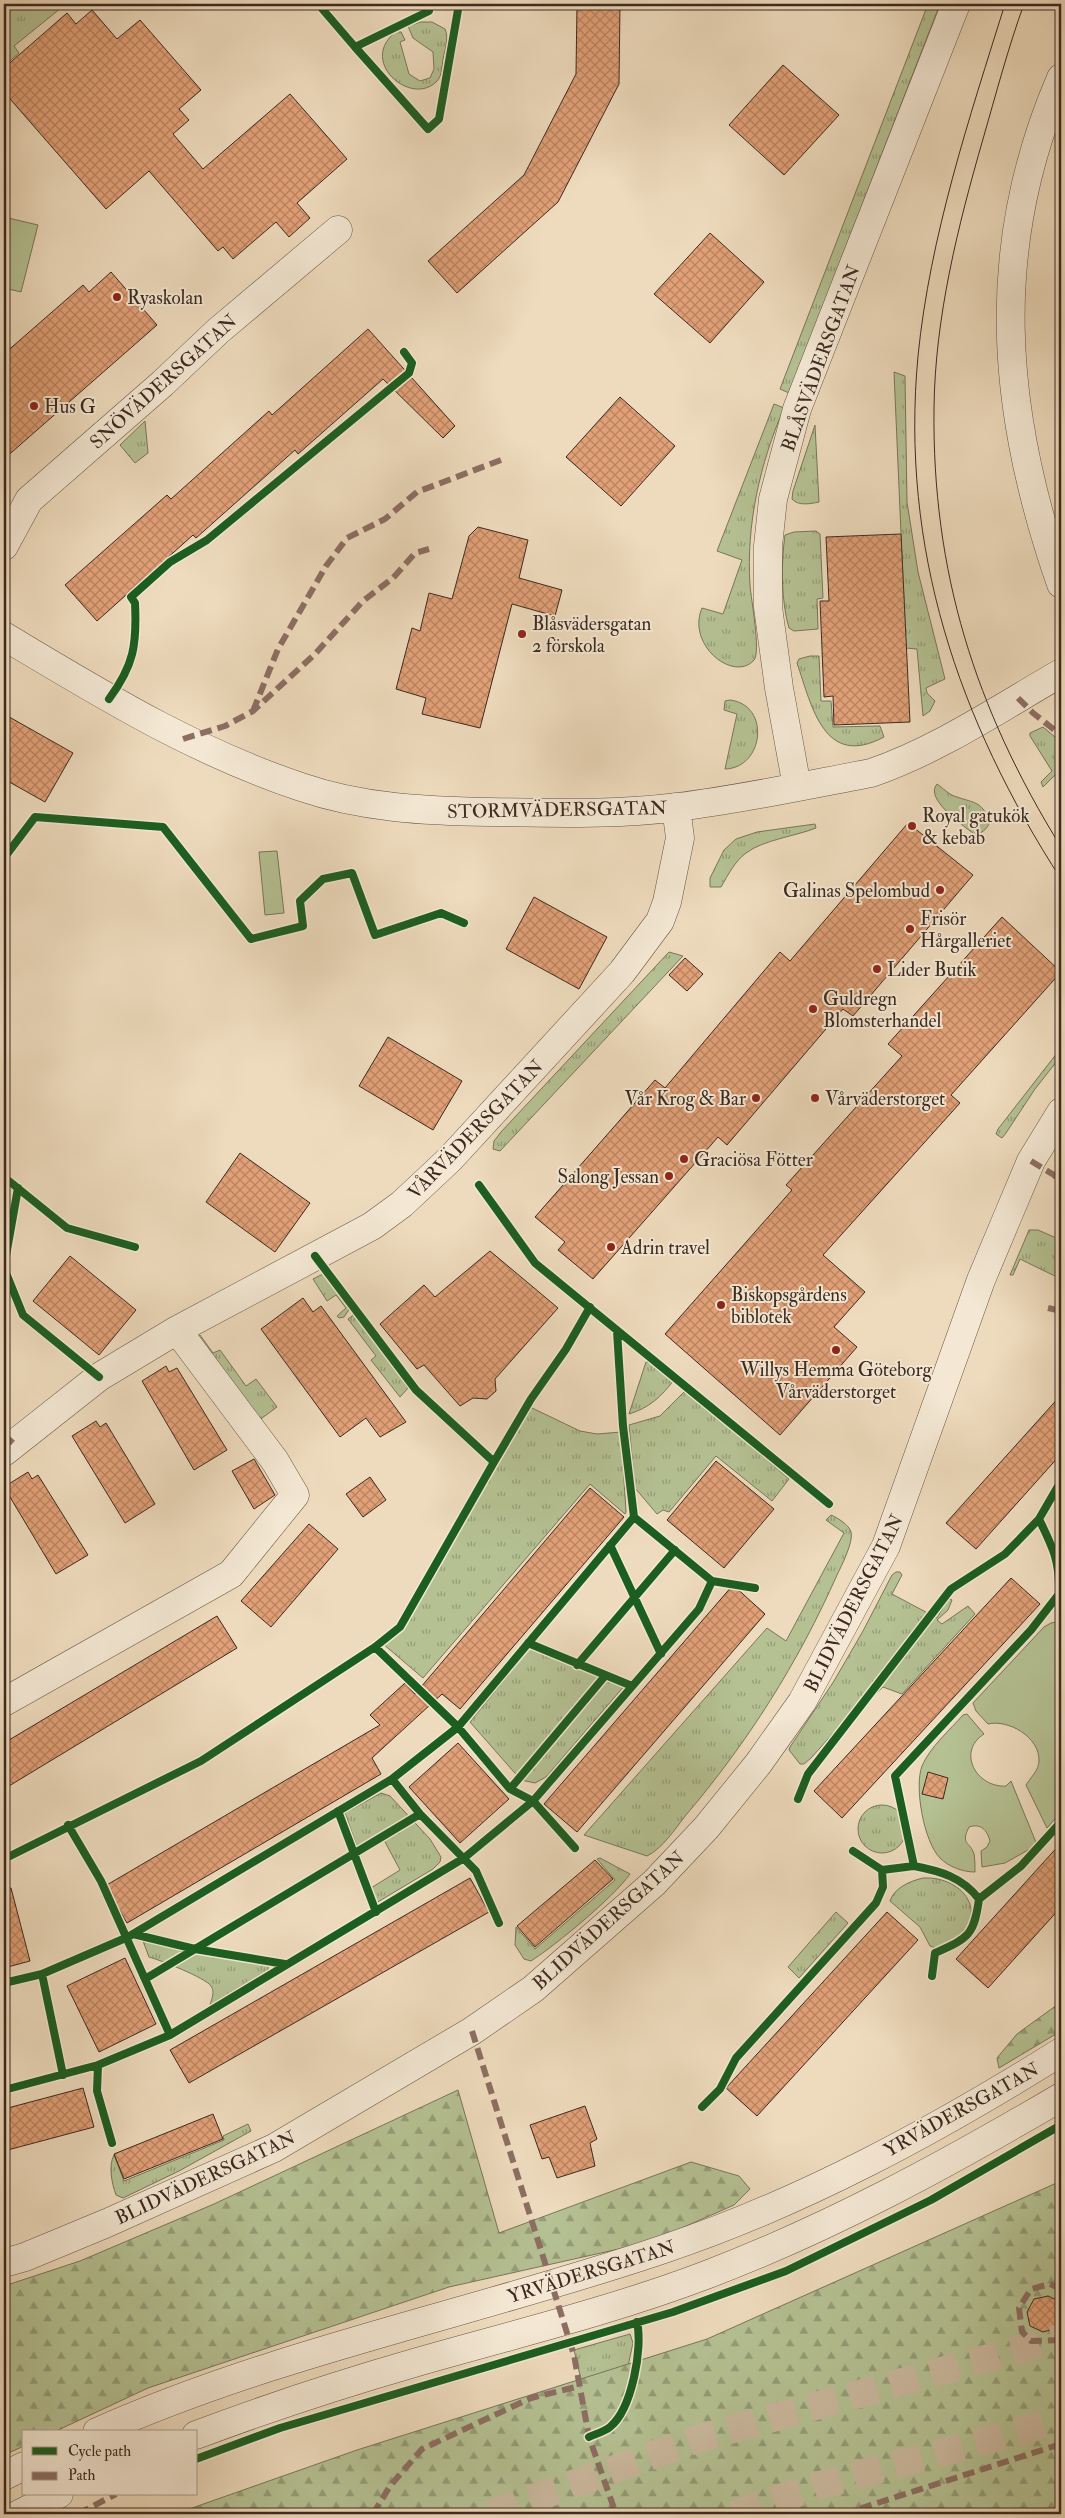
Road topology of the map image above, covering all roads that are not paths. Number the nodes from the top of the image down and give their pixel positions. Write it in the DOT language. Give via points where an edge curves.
graph roads {
  1 [pos="956,4"];
  2 [pos="1061,78"];
  3 [pos="338,230"];
  4 [pos="4,546"];
  5 [pos="1061,584"];
  6 [pos="4,636"];
  7 [pos="1061,673"];
  8 [pos="797,787"];
  9 [pos="676,807"];
  10 [pos="1061,1112"];
  11 [pos="177,1330"];
  12 [pos="4,1452"];
  13 [pos="4,1702"];
  14 [pos="1061,2052"];
  15 [pos="1061,2097"];
  16 [pos="4,2263"];
  17 [pos="102,2430"];
  18 [pos="198,2434"];
  19 [pos="22,2467"];
  20 [pos="4,2476"];
  21 [pos="55,2496"];
  22 [pos="19,2514"];
  1 -- 8 [label="street, BLÅSVÄDERSGATAN" via="797,409 773,499 768,546 768,607"];
  2 -- 5 [label="street" via="1034,151 1019,214 1013,263 1010,352 1025,458"];
  3 -- 4 [label="street, SNÖVÄDERSGATAN" via="218,331 29,500"];
  6 -- 9 [label="street, STORMVÄDERSGATAN" via="109,699 206,751 302,788 373,805 438,811 560,813"];
  7 -- 8 [label="street, STORMVÄDERSGATAN" via="943,741 893,765 872,773"];
  8 -- 9 [label="street, STORMVÄDERSGATAN"];
  9 -- 11 [label="street, VÅRVÄDERSGATAN" via="680,838 660,921 622,972 450,1159 402,1204 372,1226"];
  10 -- 16 [label="street, BLIDVÄDERSGATAN" via="1031,1161 978,1289 886,1546 802,1702 758,1764 706,1828 654,1883 533,1989 472,2031 274,2148 107,2223"];
  11 -- 12 [label="street, VÅRVÄDERSGATAN" via="99,1377"];
  11 -- 13 [label="street" via="264,1446 295,1495 231,1574"];
  14 -- 17 [label="street, YRVÄDERSGATAN" via="922,2133 795,2199 708,2234 571,2279 338,2345 202,2390"];
  15 -- 18 [label="street, YRVÄDERSGATAN" via="854,2211 706,2275 567,2320 304,2397"];
  19 -- 20 [label="street"];
  21 -- 22 [label="street"];
}
